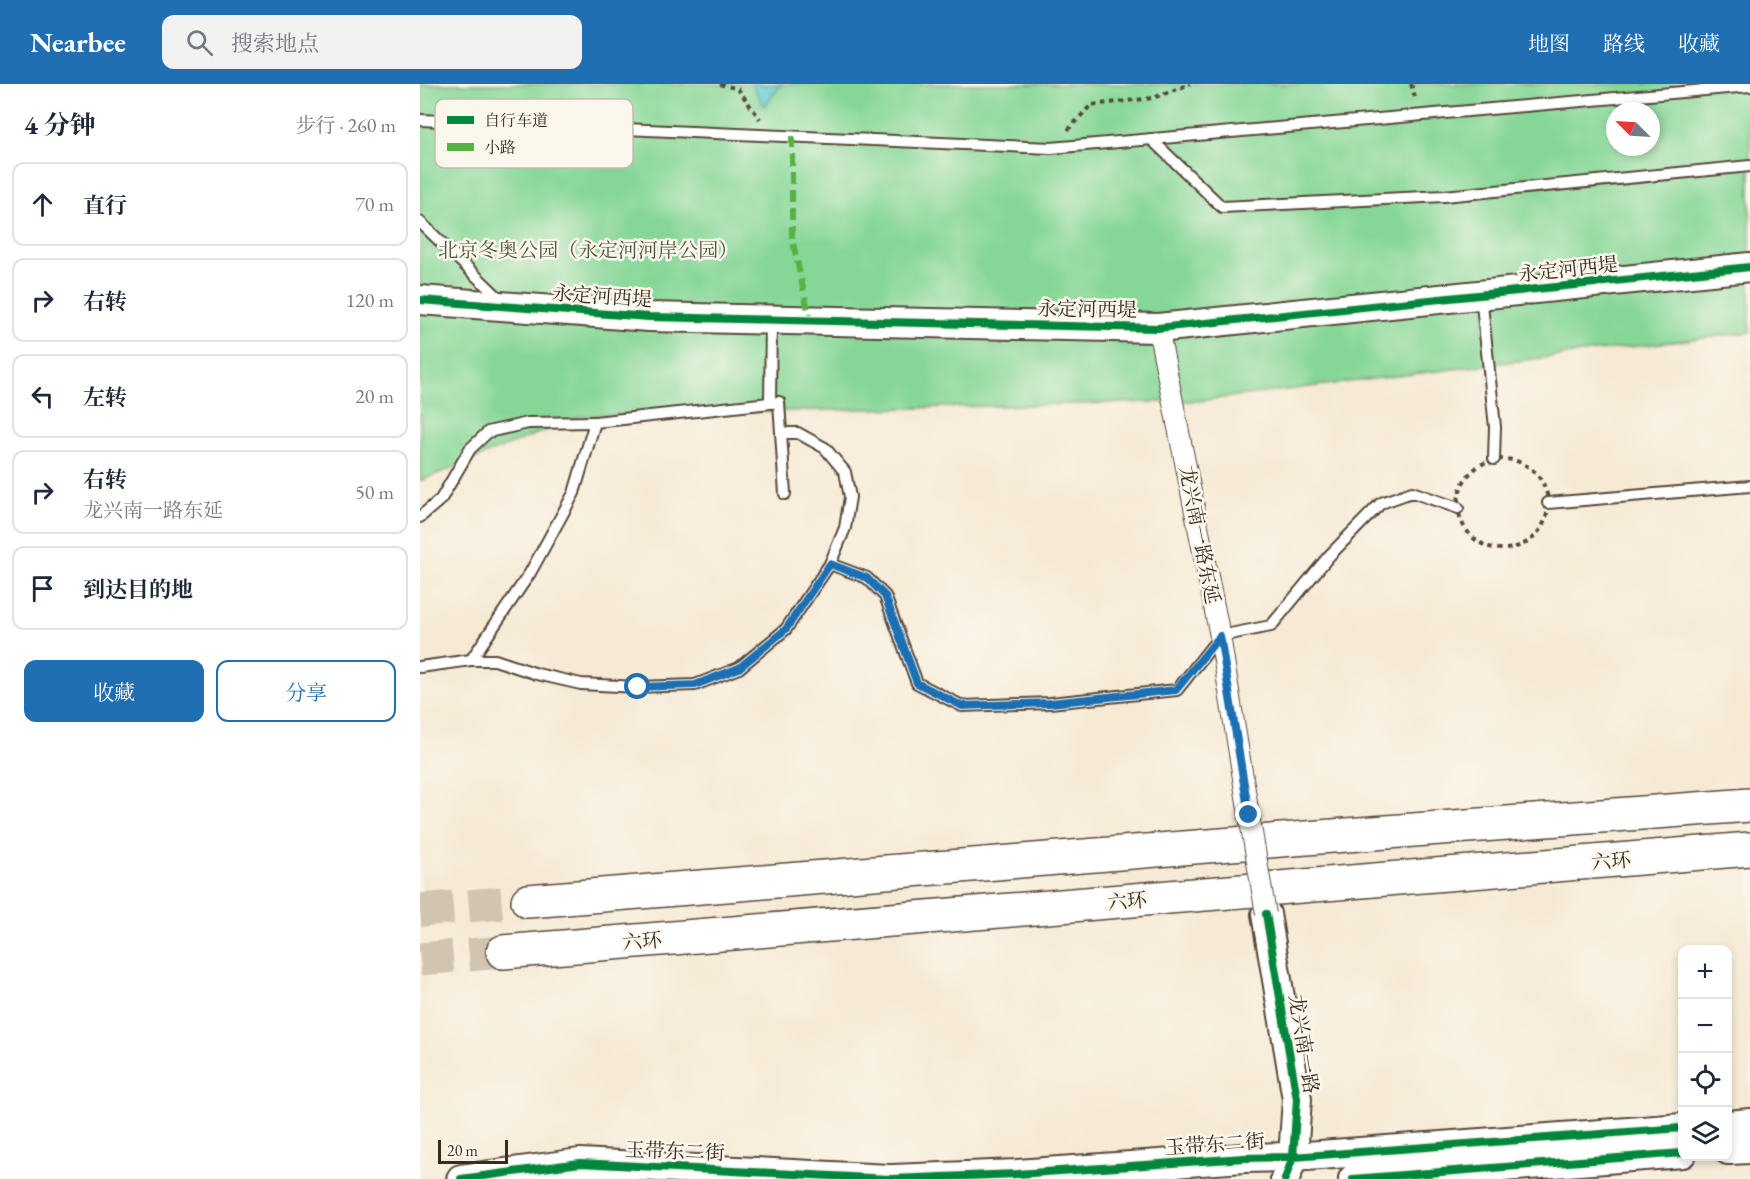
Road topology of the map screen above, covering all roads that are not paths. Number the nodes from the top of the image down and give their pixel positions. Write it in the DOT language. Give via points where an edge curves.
graph roads {
  1 [pos="1750,86"];
  2 [pos="420,120"];
  3 [pos="435,121"];
  4 [pos="633,129"];
  5 [pos="1151,139"];
  6 [pos="1750,166"];
  7 [pos="420,222"];
  8 [pos="1750,267"];
  9 [pos="1481,295"];
  10 [pos="420,300"];
  11 [pos="508,306"];
  12 [pos="771,319"];
  13 [pos="1158,328"];
  14 [pos="770,403"];
  15 [pos="595,423"];
  16 [pos="782,433"];
  17 [pos="1494,459"];
  18 [pos="1750,486"];
  19 [pos="785,494"];
  20 [pos="1548,503"];
  21 [pos="1458,508"];
  22 [pos="420,517"];
  23 [pos="830,564"];
  24 [pos="1220,636"];
  25 [pos="471,660"];
  26 [pos="420,667"];
  27 [pos="1750,805"];
  28 [pos="1249,815"];
  29 [pos="1750,849"];
  30 [pos="528,901"];
  31 [pos="1266,914"];
  32 [pos="503,952"];
  33 [pos="1750,1123"];
  34 [pos="1732,1125"];
  35 [pos="1678,1129"];
  36 [pos="1750,1149"];
  37 [pos="1732,1150"];
  38 [pos="1678,1153"];
  39 [pos="1289,1168"];
  40 [pos="461,1179"];
  41 [pos="890,1179"];
  42 [pos="1353,1179"];
  1 -- 5 [label="lane"];
  2 -- 3 [label="lane"];
  4 -- 5 [label="lane" via="1051,148"];
  5 -- 6 [label="lane" via="1222,207 1444,196"];
  7 -- 11 [label="lane"];
  8 -- 9 [label="street, 永定河西堤"];
  9 -- 13 [label="street, 永定河西堤"];
  9 -- 17 [label="lane" via="1495,427"];
  10 -- 11 [label="street, 永定河西堤"];
  11 -- 12 [label="street, 永定河西堤" via="649,316"];
  12 -- 13 [label="street, 永定河西堤"];
  12 -- 14 [label="lane"];
  13 -- 24 [label="street, 龙兴南一路东延"];
  14 -- 15 [label="lane"];
  14 -- 16 [label="lane" via="779,402"];
  15 -- 22 [label="lane" via="528,423 488,432 470,449 441,500"];
  15 -- 25 [label="lane" via="574,493 530,573"];
  16 -- 19 [label="lane"];
  16 -- 23 [label="lane" via="798,433 825,448 845,472 850,497 845,528"];
  18 -- 20 [label="lane"];
  21 -- 24 [label="lane" via="1412,492 1381,503 1329,556 1271,626"];
  23 -- 24 [label="lane" via="867,578 885,596 917,683 962,706 1050,703 1176,690"];
  23 -- 25 [label="lane" via="786,629 739,668 695,685 581,684 495,660"];
  24 -- 28 [label="street, 龙兴南一路东延"];
  25 -- 26 [label="lane"];
  27 -- 30 [label="highway"];
  28 -- 31 [label="street, 龙兴南一路, bridge"];
  29 -- 32 [label="highway, 六环"];
  31 -- 39 [label="street, 龙兴南一路" via="1297,1099"];
  33 -- 34 [label="street"];
  35 -- 39 [label="street, 玉带东二街"];
  36 -- 37 [label="street"];
  38 -- 42 [label="street"];
  39 -- 41 [label="street, 玉带东二街" via="1244,1158"];
  40 -- 41 [label="street, 玉带东二街" via="580,1163"];
}
